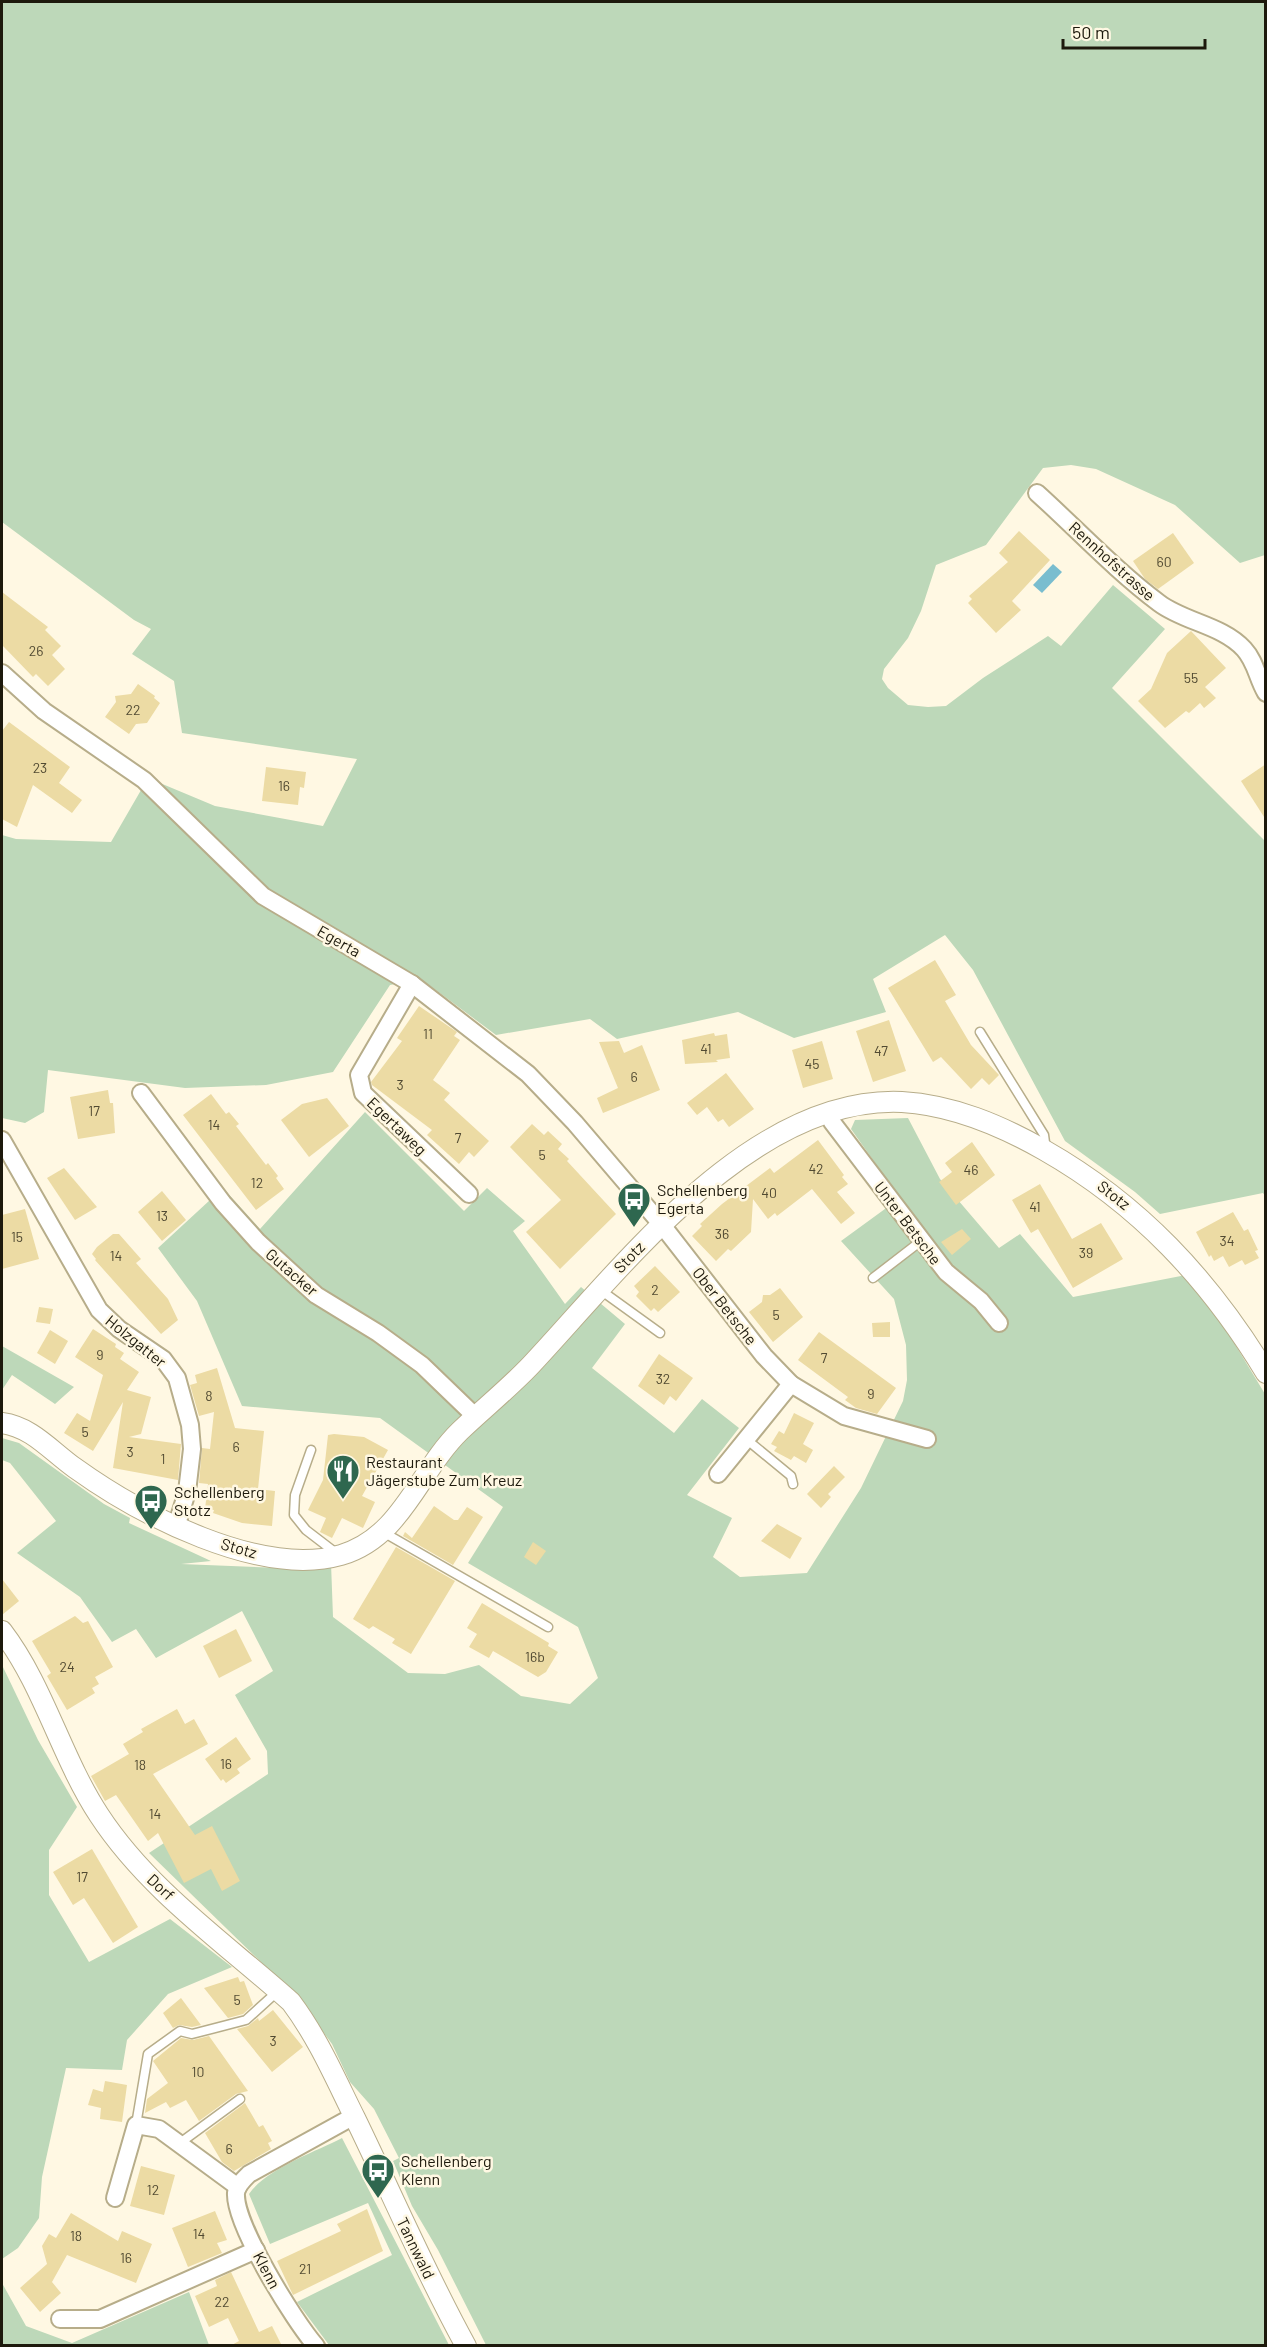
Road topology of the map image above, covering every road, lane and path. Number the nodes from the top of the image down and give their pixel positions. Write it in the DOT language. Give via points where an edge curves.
graph roads {
  1 [pos="1037,493"];
  2 [pos="2,673"];
  3 [pos="1266,693"];
  4 [pos="412,984"];
  5 [pos="980,1032"];
  6 [pos="141,1093"];
  7 [pos="828,1113"];
  8 [pos="2,1140"];
  9 [pos="1046,1151"];
  10 [pos="469,1194"];
  11 [pos="662,1225"];
  12 [pos="921,1242"];
  13 [pos="873,1278"];
  14 [pos="598,1289"];
  15 [pos="999,1323"];
  16 [pos="660,1333"];
  17 [pos="1266,1373"];
  18 [pos="791,1384"];
  19 [pos="476,1416"];
  20 [pos="2,1423"];
  21 [pos="746,1439"];
  22 [pos="927,1439"];
  23 [pos="311,1450"];
  24 [pos="718,1474"];
  25 [pos="793,1484"];
  26 [pos="176,1527"];
  27 [pos="383,1532"];
  28 [pos="338,1555"];
  29 [pos="548,1627"];
  30 [pos="2,1631"];
  31 [pos="278,1990"];
  32 [pos="240,2099"];
  33 [pos="354,2116"];
  34 [pos="136,2125"];
  35 [pos="180,2143"];
  36 [pos="238,2187"];
  37 [pos="115,2198"];
  38 [pos="256,2250"];
  39 [pos="60,2319"];
  40 [pos="316,2346"];
  41 [pos="466,2346"];
  1 -- 3 [label="street, Rennhofstrasse" via="1161,605 1243,647 1255,664"];
  2 -- 4 [label="street, Egerta" via="44,711 144,780 263,896"];
  4 -- 10 [label="street, Egertaweg" via="359,1075 363,1093"];
  4 -- 11 [label="street, Egerta" via="528,1074"];
  5 -- 9 [label="lane" via="1044,1135"];
  6 -- 19 [label="street, Gutacker" via="223,1203 258,1242 316,1295 422,1365"];
  7 -- 9 [label="street, Stotz" via="883,1103 932,1105 999,1126"];
  7 -- 11 [label="street, Stotz" via="767,1141 718,1175"];
  7 -- 12 [label="street, Unter Betsche"];
  8 -- 26 [label="street, Holzgatter" via="99,1310 163,1359 177,1378 190,1425 192,1449 187,1492"];
  9 -- 17 [label="street, Stotz" via="1100,1184 1167,1242 1201,1278"];
  11 -- 14 [label="street, Stotz"];
  11 -- 18 [label="street, Ober Betsche" via="764,1356"];
  12 -- 13 [label="lane"];
  12 -- 15 [label="street, Unter Betsche" via="945,1272 981,1301"];
  14 -- 16 [label="lane"];
  14 -- 19 [label="street, Stotz" via="526,1370"];
  18 -- 21 [label="street"];
  18 -- 22 [label="street, Ober Betsche" via="844,1416"];
  19 -- 27 [label="street, Stotz" via="443,1449"];
  20 -- 26 [label="street, Stotz" via="27,1431 109,1491"];
  21 -- 24 [label="street"];
  21 -- 25 [label="lane" via="791,1476"];
  23 -- 28 [label="lane" via="295,1495 294,1515 306,1530"];
  26 -- 28 [label="street, Stotz" via="230,1546 282,1558"];
  27 -- 28 [label="street, Stotz"];
  27 -- 29 [label="lane"];
  30 -- 31 [label="street, Dorf" via="19,1656 74,1773 115,1839 159,1886"];
  31 -- 33 [label="street, Dorf" via="308,2024"];
  31 -- 34 [label="lane" via="246,2020 192,2034 180,2031 148,2054"];
  32 -- 35 [label="lane"];
  33 -- 36 [label="street" via="249,2175"];
  33 -- 41 [label="street, Tannwald" via="424,2267"];
  34 -- 35 [label="street" via="159,2128"];
  34 -- 37 [label="street"];
  35 -- 36 [label="street"];
  36 -- 38 [label="street, Klenn" via="239,2207"];
  38 -- 39 [label="street" via="100,2319"];
  38 -- 40 [label="street, Klenn" via="287,2307"];
}
